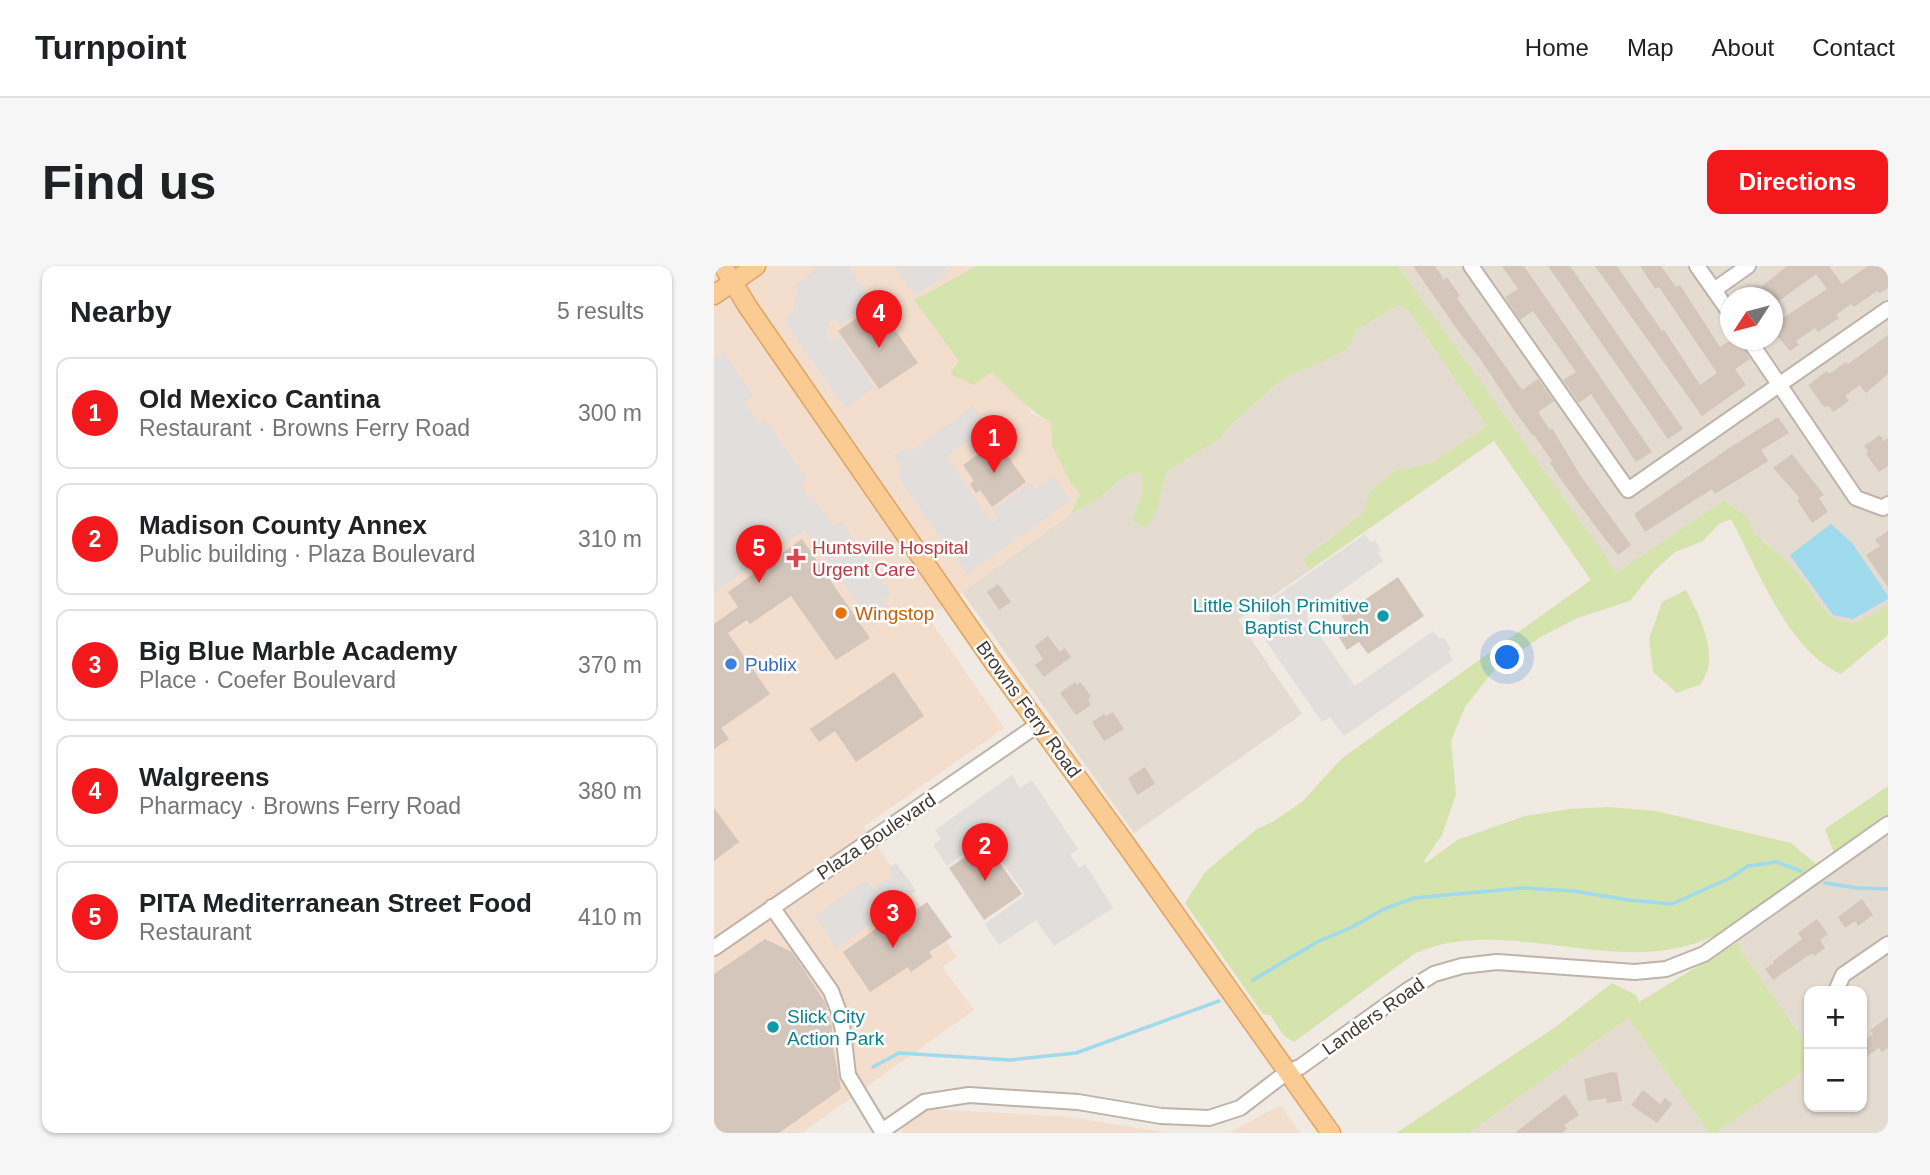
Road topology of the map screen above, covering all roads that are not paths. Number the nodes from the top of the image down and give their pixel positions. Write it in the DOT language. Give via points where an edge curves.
graph roads {
  1 [pos="723,266"];
  2 [pos="756,266"];
  3 [pos="1471,266"];
  4 [pos="1697,266"];
  5 [pos="1748,266"];
  6 [pos="732,282"];
  7 [pos="1714,290"];
  8 [pos="714,295"];
  9 [pos="1720,298"];
  10 [pos="1888,309"];
  11 [pos="1756,350"];
  12 [pos="1780,385"];
  13 [pos="1888,504"];
  14 [pos="1039,724"];
  15 [pos="1888,824"];
  16 [pos="772,907"];
  17 [pos="1888,943"];
  18 [pos="714,948"];
  19 [pos="1838,986"];
  20 [pos="1287,1072"];
  21 [pos="882,1132"];
  22 [pos="1331,1133"];
  1 -- 6 [label="main road, Browns Ferry Road"];
  2 -- 6 [label="main road"];
  3 -- 12 [label="street" via="1628,490"];
  4 -- 7 [label="street"];
  5 -- 7 [label="street"];
  6 -- 8 [label="main road"];
  6 -- 14 [label="main road, Browns Ferry Road"];
  7 -- 9 [label="street"];
  10 -- 12 [label="street"];
  11 -- 12 [label="street"];
  12 -- 13 [label="street" via="1856,498 1883,508"];
  14 -- 16 [label="street, Plaza Boulevard"];
  14 -- 20 [label="main road, Browns Ferry Road"];
  15 -- 20 [label="street, Landers Road" via="1704,954 1666,969 1635,972 1497,961 1462,966 1434,974"];
  16 -- 18 [label="street, Plaza Boulevard"];
  16 -- 21 [label="street" via="831,991 843,1031 848,1075"];
  17 -- 19 [label="street" via="1843,975"];
  20 -- 21 [label="street, Landers Road" via="1240,1108 1209,1118 969,1095 924,1102"];
  20 -- 22 [label="main road, Browns Ferry Road"];
}
